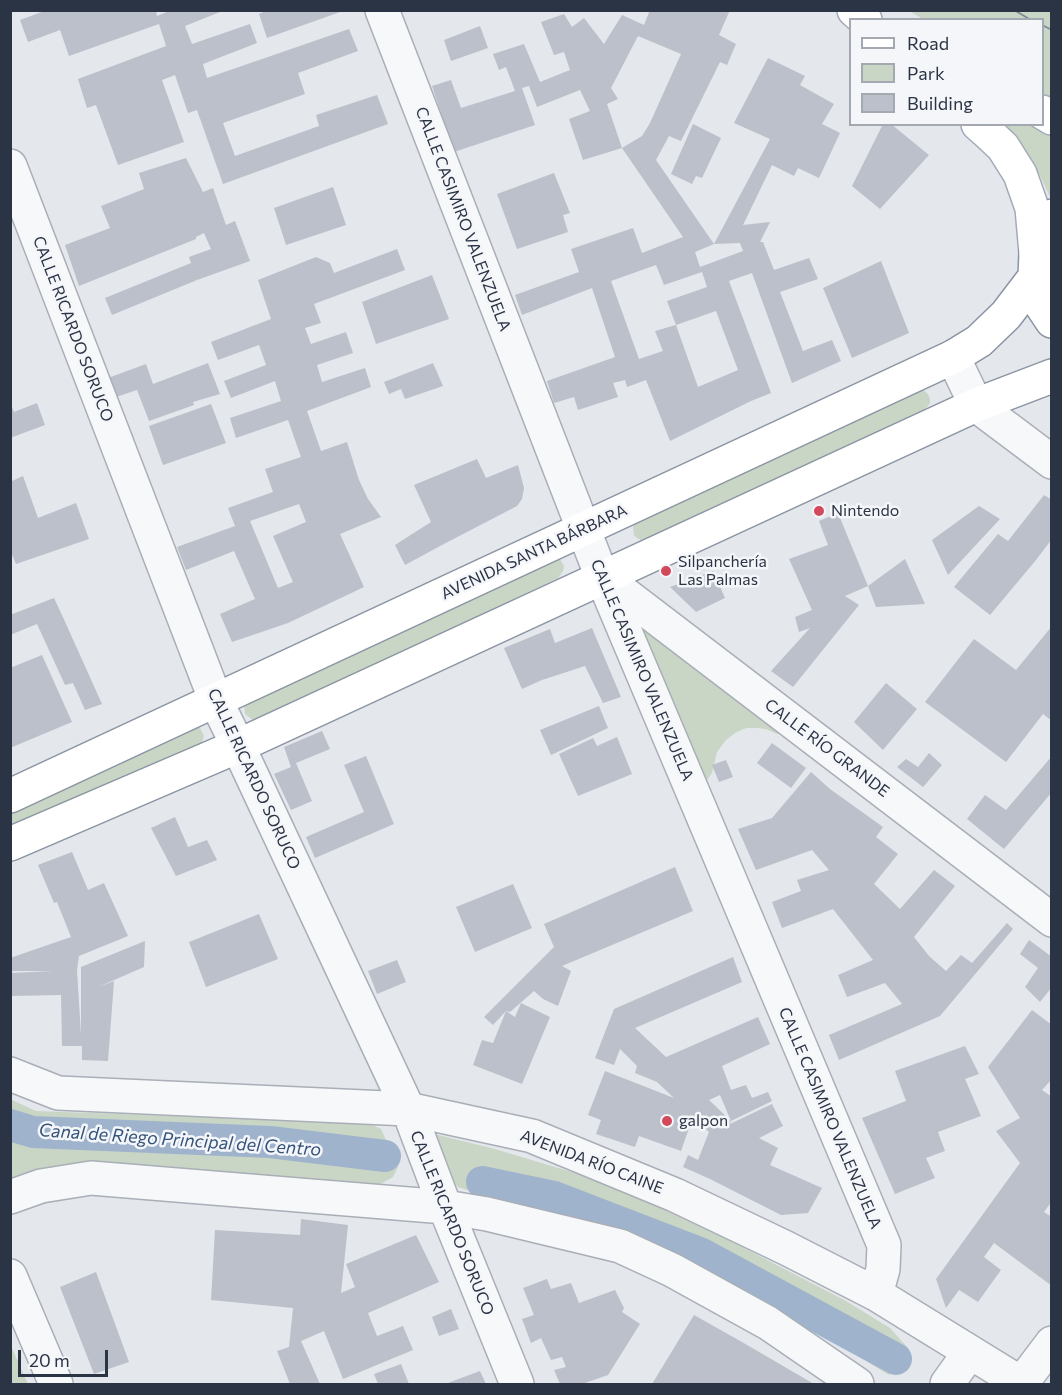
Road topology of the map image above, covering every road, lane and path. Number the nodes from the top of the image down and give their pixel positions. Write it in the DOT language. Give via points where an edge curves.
graph roads {
  1 [pos="382,10"];
  2 [pos="981,126"];
  3 [pos="10,166"];
  4 [pos="1052,216"];
  5 [pos="1035,265"];
  6 [pos="1052,321"];
  7 [pos="953,357"];
  8 [pos="1052,376"];
  9 [pos="976,405"];
  10 [pos="1052,462"];
  11 [pos="583,529"];
  12 [pos="602,577"];
  13 [pos="216,701"];
  14 [pos="238,746"];
  15 [pos="10,796"];
  16 [pos="10,844"];
  17 [pos="1052,920"];
  18 [pos="10,1074"];
  19 [pos="408,1108"];
  20 [pos="10,1197"];
  21 [pos="445,1207"];
  22 [pos="10,1276"];
  23 [pos="876,1294"];
  24 [pos="1052,1343"];
  25 [pos="970,1352"];
  26 [pos="56,1384"];
  27 [pos="517,1384"];
  28 [pos="857,1384"];
  29 [pos="947,1384"];
  30 [pos="1022,1384"];
  1 -- 11 [label="street, CALLE CASIMIRO VALENZUELA"];
  2 -- 5 [label="main road" via="1002,147 1020,174 1032,208"];
  3 -- 13 [label="street, CALLE RICARDO SORUCO"];
  4 -- 5 [label="main road" via="1046,224"];
  5 -- 6 [label="main road" via="1042,306"];
  5 -- 7 [label="main road, AVENIDA SANTA BÁRBARA" via="1006,315 979,341"];
  7 -- 9 [label="street"];
  7 -- 11 [label="main road, AVENIDA SANTA BÁRBARA"];
  8 -- 9 [label="main road"];
  9 -- 10 [label="street"];
  9 -- 12 [label="main road"];
  11 -- 12 [label="street, CALLE CASIMIRO VALENZUELA"];
  11 -- 13 [label="main road, AVENIDA SANTA BÁRBARA"];
  12 -- 14 [label="main road"];
  12 -- 17 [label="street, CALLE RÍO GRANDE"];
  12 -- 23 [label="street, CALLE CASIMIRO VALENZUELA" via="884,1245"];
  13 -- 14 [label="street, CALLE RICARDO SORUCO"];
  13 -- 15 [label="main road, AVENIDA SANTA BÁRBARA"];
  14 -- 16 [label="main road"];
  14 -- 19 [label="street, CALLE RICARDO SORUCO"];
  18 -- 19 [label="street, AVENIDA RÍO CAINE" via="58,1093"];
  19 -- 21 [label="street, CALLE RICARDO SORUCO"];
  19 -- 23 [label="street, AVENIDA RÍO CAINE" via="532,1136 675,1195"];
  20 -- 21 [label="street" via="41,1186 91,1178"];
  21 -- 27 [label="street, CALLE RICARDO SORUCO"];
  21 -- 28 [label="street" via="620,1246 768,1323"];
  22 -- 26 [label="street"];
  23 -- 25 [label="street, AVENIDA RÍO CAINE"];
  24 -- 30 [label="street"];
  25 -- 29 [label="street"];
  25 -- 30 [label="street, AVENIDA RÍO CAINE"];
}
